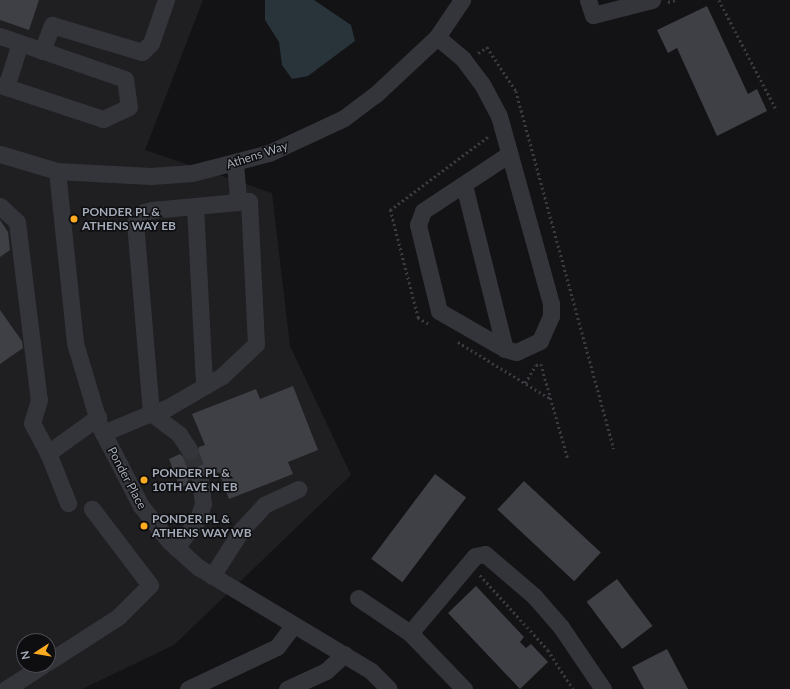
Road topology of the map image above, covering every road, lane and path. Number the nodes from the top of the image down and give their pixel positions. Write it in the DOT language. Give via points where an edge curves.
graph roads {
  1 [pos="166,0"];
  2 [pos="462,0"];
  3 [pos="588,0"];
  4 [pos="652,0"];
  5 [pos="719,0"];
  6 [pos="632,3"];
  7 [pos="0,36"];
  8 [pos="437,37"];
  9 [pos="20,43"];
  10 [pos="472,50"];
  11 [pos="42,51"];
  12 [pos="3,86"];
  13 [pos="777,111"];
  14 [pos="494,132"];
  15 [pos="0,154"];
  16 [pos="509,154"];
  17 [pos="234,164"];
  18 [pos="57,171"];
  19 [pos="464,185"];
  20 [pos="238,202"];
  21 [pos="0,206"];
  22 [pos="195,206"];
  23 [pos="431,326"];
  24 [pos="452,339"];
  25 [pos="505,349"];
  26 [pos="525,383"];
  27 [pos="204,386"];
  28 [pos="551,399"];
  29 [pos="151,413"];
  30 [pos="98,417"];
  31 [pos="103,433"];
  32 [pos="614,449"];
  33 [pos="190,451"];
  34 [pos="48,453"];
  35 [pos="568,459"];
  36 [pos="200,479"];
  37 [pos="299,489"];
  38 [pos="68,503"];
  39 [pos="92,509"];
  40 [pos="176,548"];
  41 [pos="480,575"];
  42 [pos="212,576"];
  43 [pos="358,598"];
  44 [pos="293,626"];
  45 [pos="410,633"];
  46 [pos="344,654"];
  47 [pos="56,657"];
  48 [pos="31,673"];
  49 [pos="6,689"];
  50 [pos="188,689"];
  51 [pos="287,689"];
  52 [pos="389,689"];
  53 [pos="463,689"];
  54 [pos="573,689"];
  55 [pos="603,689"];
  1 -- 11 [label="street" via="151,43 142,52 52,25"];
  2 -- 8 [label="street, Athens Way"];
  3 -- 6 [label="street" via="593,15"];
  4 -- 6 [label="street"];
  5 -- 13 [label="path"];
  7 -- 9 [label="street"];
  8 -- 16 [label="street" via="462,59 482,84 499,116"];
  8 -- 17 [label="street, Athens Way" via="403,71 344,118 294,143"];
  9 -- 11 [label="street"];
  9 -- 12 [label="street"];
  10 -- 32 [label="path" via="477,54 487,47 516,91"];
  11 -- 12 [label="street" via="125,79 129,107 103,119"];
  14 -- 23 [label="path" via="390,210 418,318"];
  15 -- 18 [label="street, Athens Way"];
  16 -- 19 [label="street"];
  16 -- 25 [label="street" via="551,304 551,316 540,341 516,352"];
  17 -- 18 [label="street, Athens Way" via="151,176"];
  17 -- 20 [label="street"];
  18 -- 30 [label="street, Ponder Place" via="75,342"];
  19 -- 25 [label="street"];
  19 -- 25 [label="street" via="424,211 418,225 439,311"];
  20 -- 22 [label="street"];
  20 -- 27 [label="street" via="249,201 256,344 222,376"];
  21 -- 34 [label="street" via="17,222 40,400 32,423"];
  22 -- 27 [label="street"];
  22 -- 29 [label="street" via="152,210 135,223"];
  24 -- 26 [label="path"];
  26 -- 28 [label="path"];
  26 -- 28 [label="path" via="536,365 541,364"];
  27 -- 29 [label="street"];
  28 -- 35 [label="path"];
  29 -- 31 [label="street"];
  29 -- 33 [label="street" via="179,434"];
  30 -- 31 [label="street, Ponder Place"];
  30 -- 34 [label="street"];
  31 -- 40 [label="street, Ponder Place" via="141,506"];
  34 -- 38 [label="street"];
  36 -- 40 [label="street" via="203,504 198,519"];
  37 -- 42 [label="street" via="264,505 242,529"];
  39 -- 47 [label="street" via="150,585 118,617"];
  40 -- 42 [label="street, Ponder Place"];
  41 -- 54 [label="path" via="548,650"];
  42 -- 44 [label="street, Ponder Place"];
  43 -- 45 [label="street"];
  44 -- 46 [label="street, Ponder Place"];
  44 -- 50 [label="street" via="277,647"];
  45 -- 53 [label="street"];
  45 -- 55 [label="street" via="475,556 485,554 534,596 561,627"];
  46 -- 51 [label="street" via="326,671"];
  46 -- 52 [label="street, Ponder Place" via="371,671"];
  48 -- 49 [label="street"];
}
